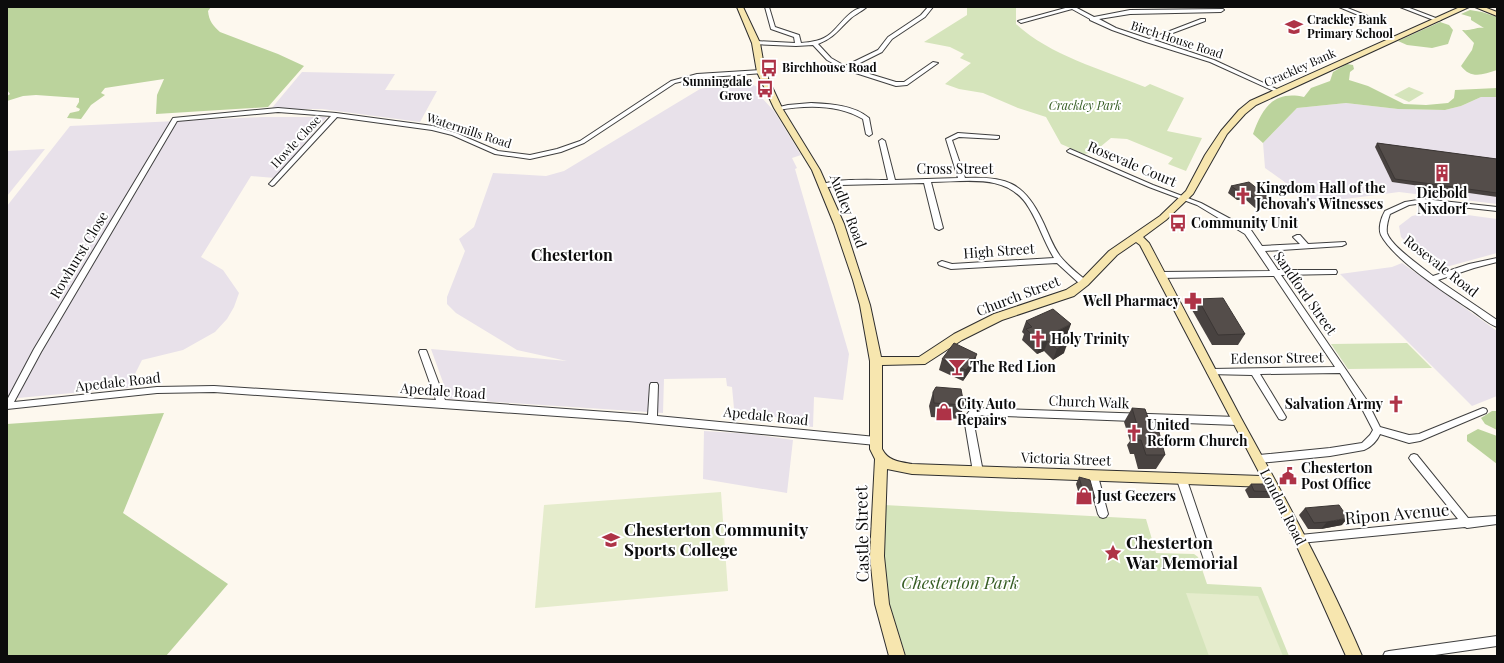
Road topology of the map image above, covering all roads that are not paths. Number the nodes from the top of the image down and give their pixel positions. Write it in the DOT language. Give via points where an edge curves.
graph roads {
  1 [pos="740,7"];
  2 [pos="767,7"];
  3 [pos="862,7"];
  4 [pos="931,7"];
  5 [pos="1341,7"];
  6 [pos="1402,7"];
  7 [pos="1466,7"];
  8 [pos="1478,7"];
  9 [pos="1072,8"];
  10 [pos="1221,10"];
  11 [pos="1497,14"];
  12 [pos="1092,19"];
  13 [pos="1372,19"];
  14 [pos="1203,20"];
  15 [pos="1438,20"];
  16 [pos="1021,22"];
  17 [pos="1148,41"];
  18 [pos="756,43"];
  19 [pos="798,44"];
  20 [pos="815,44"];
  21 [pos="935,63"];
  22 [pos="845,68"];
  23 [pos="761,72"];
  24 [pos="1278,91"];
  25 [pos="778,108"];
  26 [pos="336,115"];
  27 [pos="175,119"];
  28 [pos="870,134"];
  29 [pos="997,137"];
  30 [pos="882,141"];
  31 [pos="1070,151"];
  32 [pos="962,179"];
  33 [pos="927,180"];
  34 [pos="892,181"];
  35 [pos="272,184"];
  36 [pos="823,186"];
  37 [pos="1183,198"];
  38 [pos="1497,209"];
  39 [pos="939,228"];
  40 [pos="1135,236"];
  41 [pos="1297,237"];
  42 [pos="1342,244"];
  43 [pos="1306,246"];
  44 [pos="1258,249"];
  45 [pos="1060,260"];
  46 [pos="1497,260"];
  47 [pos="942,263"];
  48 [pos="1333,272"];
  49 [pos="1275,273"];
  50 [pos="1160,275"];
  51 [pos="1432,279"];
  52 [pos="1084,283"];
  53 [pos="1497,324"];
  54 [pos="424,352"];
  55 [pos="876,361"];
  56 [pos="1343,370"];
  57 [pos="1254,371"];
  58 [pos="1211,372"];
  59 [pos="654,385"];
  60 [pos="442,404"];
  61 [pos="8,406"];
  62 [pos="1483,411"];
  63 [pos="1282,417"];
  64 [pos="652,419"];
  65 [pos="1236,421"];
  66 [pos="1377,430"];
  67 [pos="876,441"];
  68 [pos="881,458"];
  69 [pos="1414,458"];
  70 [pos="1259,459"];
  71 [pos="978,472"];
  72 [pos="1093,476"];
  73 [pos="1182,480"];
  74 [pos="1271,482"];
  75 [pos="1103,514"];
  76 [pos="1497,520"];
  77 [pos="1467,524"];
  78 [pos="1300,539"];
  79 [pos="1208,557"];
  80 [pos="1497,641"];
  81 [pos="897,656"];
  82 [pos="1354,656"];
  83 [pos="1389,656"];
  1 -- 18 [label="street, Audley Road"];
  2 -- 19 [label="street" via="773,28 797,36"];
  3 -- 20 [label="street" via="832,34"];
  4 -- 22 [label="street" via="923,16 890,38 880,51"];
  5 -- 13 [label="street"];
  6 -- 15 [label="street"];
  7 -- 15 [label="street, Crackley Bank"];
  8 -- 11 [label="street"];
  9 -- 12 [label="street, Birch House Road"];
  9 -- 16 [label="street"];
  10 -- 12 [label="street" via="1130,12"];
  12 -- 17 [label="street, Birch House Road"];
  14 -- 17 [label="street"];
  15 -- 24 [label="street, Crackley Bank"];
  17 -- 24 [label="street, Birch House Road" via="1212,61"];
  18 -- 19 [label="street"];
  18 -- 23 [label="street, Audley Road"];
  19 -- 20 [label="street"];
  20 -- 22 [label="street" via="829,59"];
  21 -- 22 [label="street" via="905,84 889,83"];
  23 -- 25 [label="street, Audley Road"];
  23 -- 26 [label="street, Watermills Road" via="697,76 672,82 582,142 559,151 530,157 497,153 454,134 433,128"];
  24 -- 37 [label="street, Crackley Bank" via="1253,103 1232,119 1190,192"];
  25 -- 28 [label="street" via="796,105 847,109 866,118"];
  25 -- 36 [label="street, Audley Road"];
  26 -- 27 [label="street, Watermills Road" via="278,110"];
  26 -- 35 [label="street, Howle Close"];
  27 -- 61 [label="street, Rowhurst Close" via="37,350"];
  29 -- 32 [label="street" via="958,135 949,139"];
  30 -- 34 [label="street"];
  31 -- 37 [label="street, Rosevale Court"];
  32 -- 33 [label="street, Cross Street"];
  32 -- 45 [label="street, Cross Street" via="998,180 1022,193"];
  33 -- 34 [label="street, Cross Street"];
  33 -- 39 [label="street"];
  34 -- 36 [label="street, Cross Street"];
  36 -- 55 [label="street, Audley Road" via="858,280"];
  37 -- 40 [label="street, Crackley Bank" via="1163,218"];
  37 -- 44 [label="street, Sandford Street" via="1243,228"];
  38 -- 51 [label="street, Rosevale Road" via="1424,201 1407,203 1388,213 1384,235 1398,252"];
  40 -- 50 [label="street, London Road" via="1144,243"];
  40 -- 52 [label="street, Church Street" via="1112,253"];
  41 -- 43 [label="street"];
  42 -- 43 [label="street"];
  43 -- 44 [label="street"];
  44 -- 49 [label="street, Sandford Street"];
  45 -- 47 [label="street, High Street" via="951,267"];
  45 -- 52 [label="street, Cross Street"];
  46 -- 51 [label="street"];
  48 -- 49 [label="street"];
  49 -- 50 [label="street"];
  49 -- 56 [label="street, Sandford Street"];
  50 -- 58 [label="street, London Road"];
  51 -- 53 [label="street, Rosevale Road"];
  52 -- 55 [label="street, Church Street" via="1061,296 998,317 958,337 921,361"];
  54 -- 60 [label="street"];
  55 -- 67 [label="street, Audley Road"];
  56 -- 57 [label="street, Edensor Street"];
  56 -- 66 [label="street, Sandford Street" via="1363,401"];
  57 -- 58 [label="street, Edensor Street"];
  57 -- 63 [label="street"];
  58 -- 65 [label="street, London Road"];
  59 -- 64 [label="street"];
  60 -- 61 [label="street, Apedale Road" via="214,389 157,390"];
  60 -- 64 [label="street, Apedale Road"];
  62 -- 66 [label="street" via="1420,438 1409,439"];
  64 -- 67 [label="street, Apedale Road" via="766,428"];
  65 -- 70 [label="street, London Road"];
  65 -- 71 [label="street, Church Walk" via="974,411 968,418"];
  66 -- 70 [label="street" via="1374,437 1364,446"];
  67 -- 68 [label="street"];
  68 -- 71 [label="street, Victoria Street" via="891,466 899,468"];
  68 -- 81 [label="street, Castle Street" via="877,556 882,604"];
  69 -- 77 [label="street"];
  70 -- 74 [label="street, London Road"];
  71 -- 72 [label="street, Victoria Street"];
  72 -- 73 [label="street, Victoria Street"];
  72 -- 75 [label="street"];
  73 -- 74 [label="street, Victoria Street"];
  73 -- 79 [label="street"];
  74 -- 78 [label="street, London Road"];
  76 -- 77 [label="street, Ripon Avenue"];
  77 -- 78 [label="street, Ripon Avenue"];
  78 -- 82 [label="street, London Road"];
  80 -- 83 [label="street"];
}
